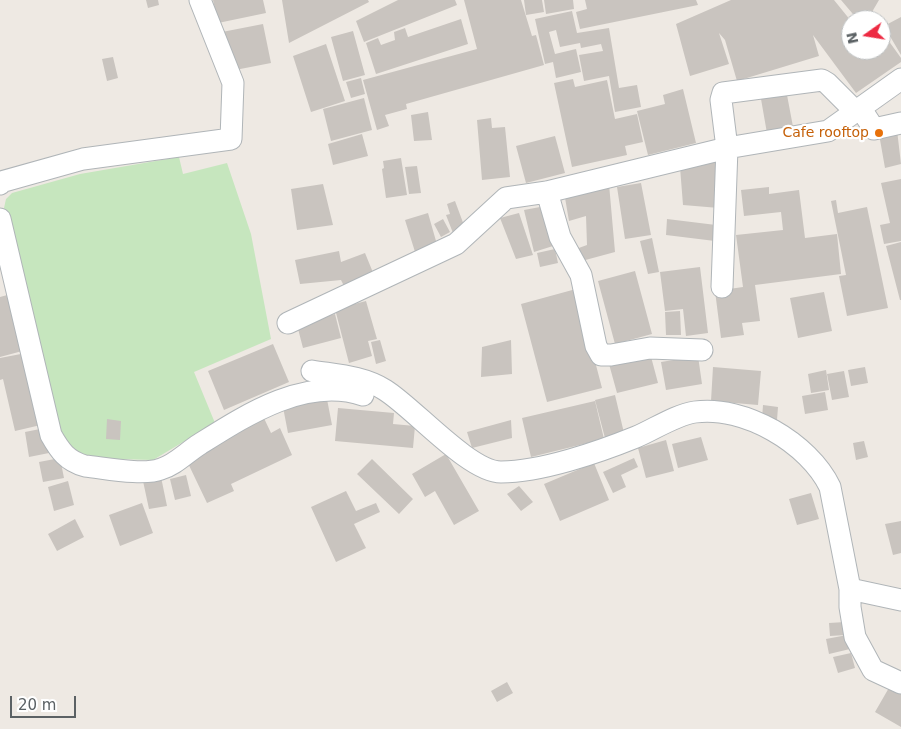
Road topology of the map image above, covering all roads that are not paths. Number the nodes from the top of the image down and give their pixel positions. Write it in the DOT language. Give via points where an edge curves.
graph roads {
  1 [pos="200,0"];
  2 [pos="901,79"];
  3 [pos="859,111"];
  4 [pos="901,123"];
  5 [pos="727,148"];
  6 [pos="0,181"];
  7 [pos="547,192"];
  8 [pos="0,220"];
  9 [pos="722,287"];
  10 [pos="288,323"];
  11 [pos="702,350"];
  12 [pos="312,371"];
  13 [pos="404,404"];
  14 [pos="850,589"];
  15 [pos="901,600"];
  16 [pos="901,684"];
  1 -- 6 [label="street" via="233,84 231,138 83,159"];
  2 -- 3 [label="street"];
  3 -- 4 [label="street" via="874,129"];
  3 -- 5 [label="street" via="828,131"];
  3 -- 5 [label="street" via="822,80 726,92 721,95 721,100"];
  5 -- 7 [label="street"];
  5 -- 9 [label="street"];
  7 -- 10 [label="street" via="506,198 456,244"];
  7 -- 11 [label="street" via="560,237 581,275 596,346 602,354 650,348"];
  8 -- 13 [label="street" via="52,435 61,452 74,463 160,470 263,409 318,390 350,390 388,403"];
  12 -- 13 [label="street" via="368,382"];
  13 -- 14 [label="street" via="463,456 500,472 542,468 636,437 694,412 711,411 759,423 782,435 810,457 825,476 830,487"];
  14 -- 15 [label="street"];
  14 -- 16 [label="street" via="852,624 859,648 873,670"];
}
